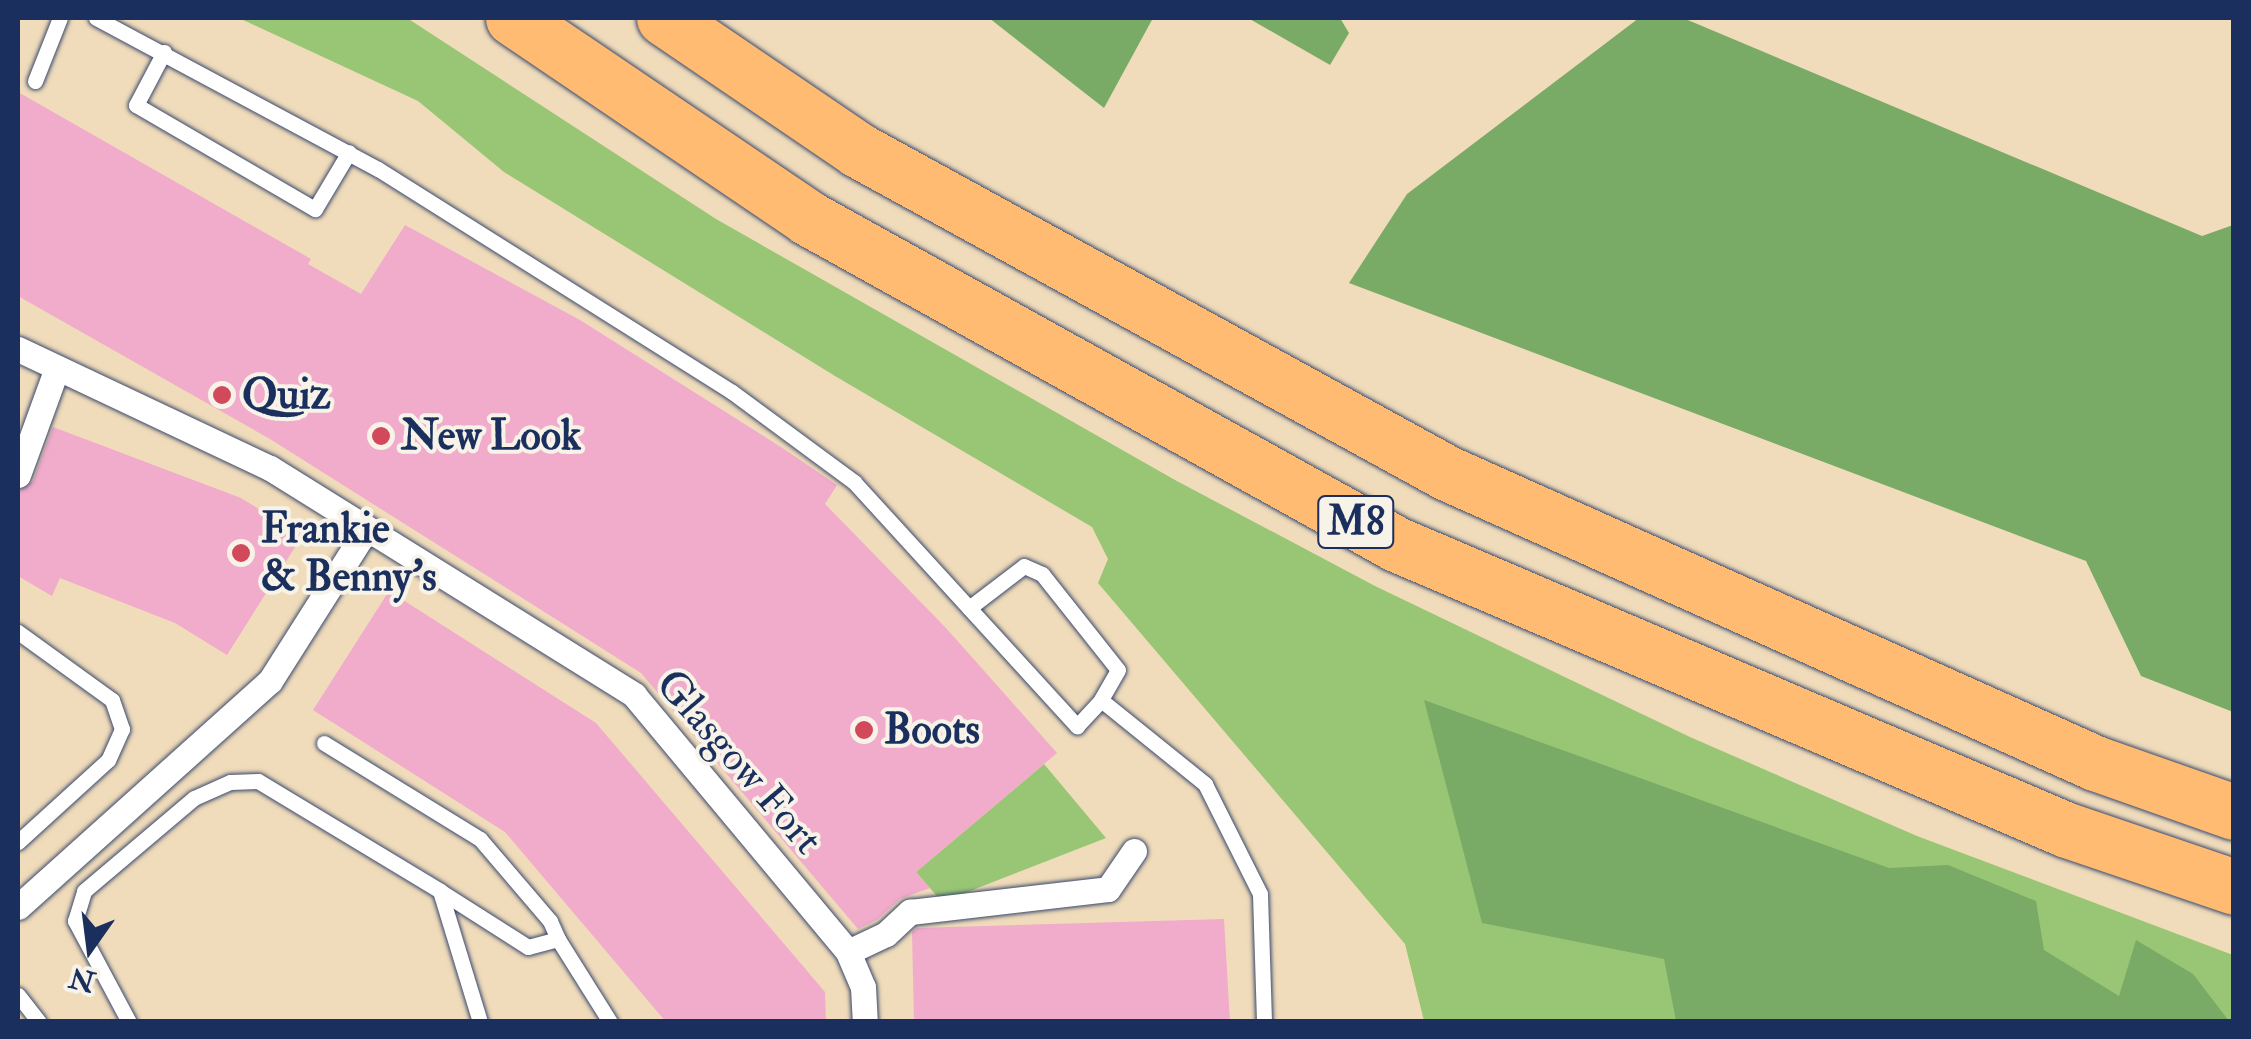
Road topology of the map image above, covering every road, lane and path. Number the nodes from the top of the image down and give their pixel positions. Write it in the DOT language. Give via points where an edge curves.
graph roads {
  1 [pos="60,18"];
  2 [pos="96,18"];
  3 [pos="664,18"];
  4 [pos="517,24"];
  5 [pos="164,52"];
  6 [pos="35,81"];
  7 [pos="349,152"];
  8 [pos="18,349"];
  9 [pos="57,368"];
  10 [pos="18,475"];
  11 [pos="367,528"];
  12 [pos="969,608"];
  13 [pos="18,632"];
  14 [pos="1101,700"];
  15 [pos="324,742"];
  16 [pos="2234,812"];
  17 [pos="18,842"];
  18 [pos="1134,852"];
  19 [pos="2234,888"];
  20 [pos="440,890"];
  21 [pos="18,907"];
  22 [pos="558,939"];
  23 [pos="848,952"];
  24 [pos="18,995"];
  25 [pos="39,1022"];
  26 [pos="129,1022"];
  27 [pos="480,1022"];
  28 [pos="610,1022"];
  29 [pos="865,1022"];
  30 [pos="1264,1022"];
  1 -- 6 [label="lane"];
  2 -- 5 [label="lane"];
  3 -- 16 [label="highway, M8" via="858,150 1447,473 2095,763"];
  4 -- 19 [label="highway, M8" via="808,218 1396,544 2067,830"];
  5 -- 7 [label="lane"];
  5 -- 7 [label="lane" via="136,105 314,209"];
  7 -- 12 [label="lane" via="747,403 854,482"];
  8 -- 9 [label="street, Glasgow Fort"];
  9 -- 10 [label="street"];
  9 -- 11 [label="street, Glasgow Fort" via="270,468"];
  11 -- 21 [label="street" via="270,681"];
  11 -- 23 [label="street, Glasgow Fort" via="634,695"];
  12 -- 14 [label="lane" via="1077,726"];
  12 -- 14 [label="lane" via="1024,566 1042,574 1118,670"];
  13 -- 17 [label="lane" via="112,700 122,730 108,760"];
  14 -- 30 [label="lane" via="1205,784 1260,894"];
  15 -- 22 [label="lane" via="480,839"];
  18 -- 23 [label="street" via="1108,890 910,912 886,934"];
  20 -- 22 [label="lane" via="528,947"];
  20 -- 26 [label="lane" via="274,788 230,782 194,798 84,890 76,905 82,938"];
  20 -- 27 [label="lane"];
  22 -- 28 [label="lane"];
  23 -- 29 [label="street, Glasgow Fort" via="864,986"];
  24 -- 25 [label="lane"];
}
